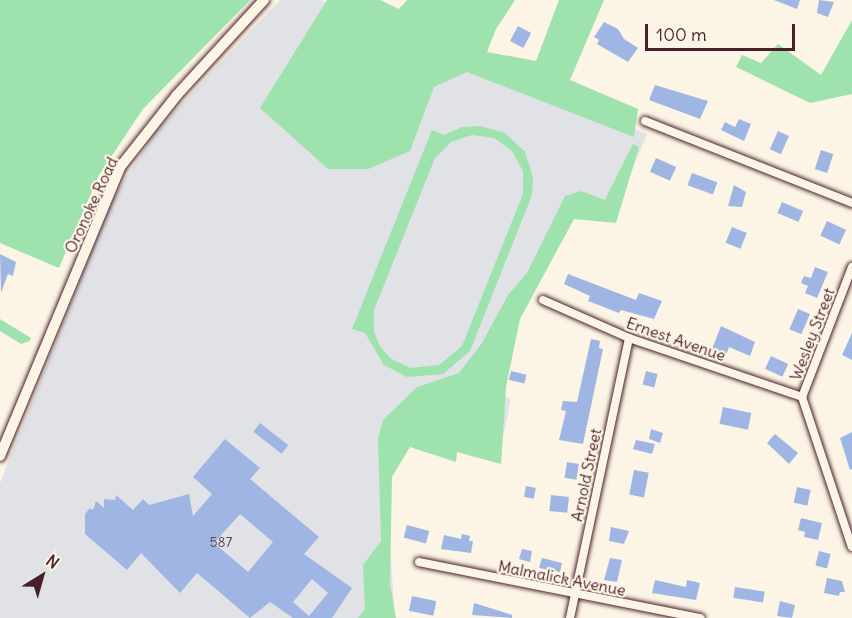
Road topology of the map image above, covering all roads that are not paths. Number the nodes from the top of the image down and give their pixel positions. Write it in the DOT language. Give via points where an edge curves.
graph roads {
  1 [pos="264,0"];
  2 [pos="645,121"];
  3 [pos="852,202"];
  4 [pos="852,267"];
  5 [pos="543,300"];
  6 [pos="629,338"];
  7 [pos="802,397"];
  8 [pos="0,456"];
  9 [pos="852,547"];
  10 [pos="419,562"];
  11 [pos="574,595"];
  12 [pos="570,618"];
  13 [pos="700,618"];
  1 -- 8 [label="street, Oronoke Road" via="177,96 121,166"];
  2 -- 3 [label="street"];
  4 -- 7 [label="street, Wesley Street"];
  5 -- 6 [label="street, Ernest Avenue"];
  6 -- 7 [label="street, Ernest Avenue"];
  6 -- 11 [label="street, Arnold Street"];
  7 -- 9 [label="street, Wesley Street"];
  10 -- 11 [label="street, Malmalick Avenue"];
  11 -- 12 [label="street, Arnold Street"];
  11 -- 13 [label="street, Malmalick Avenue"];
}
